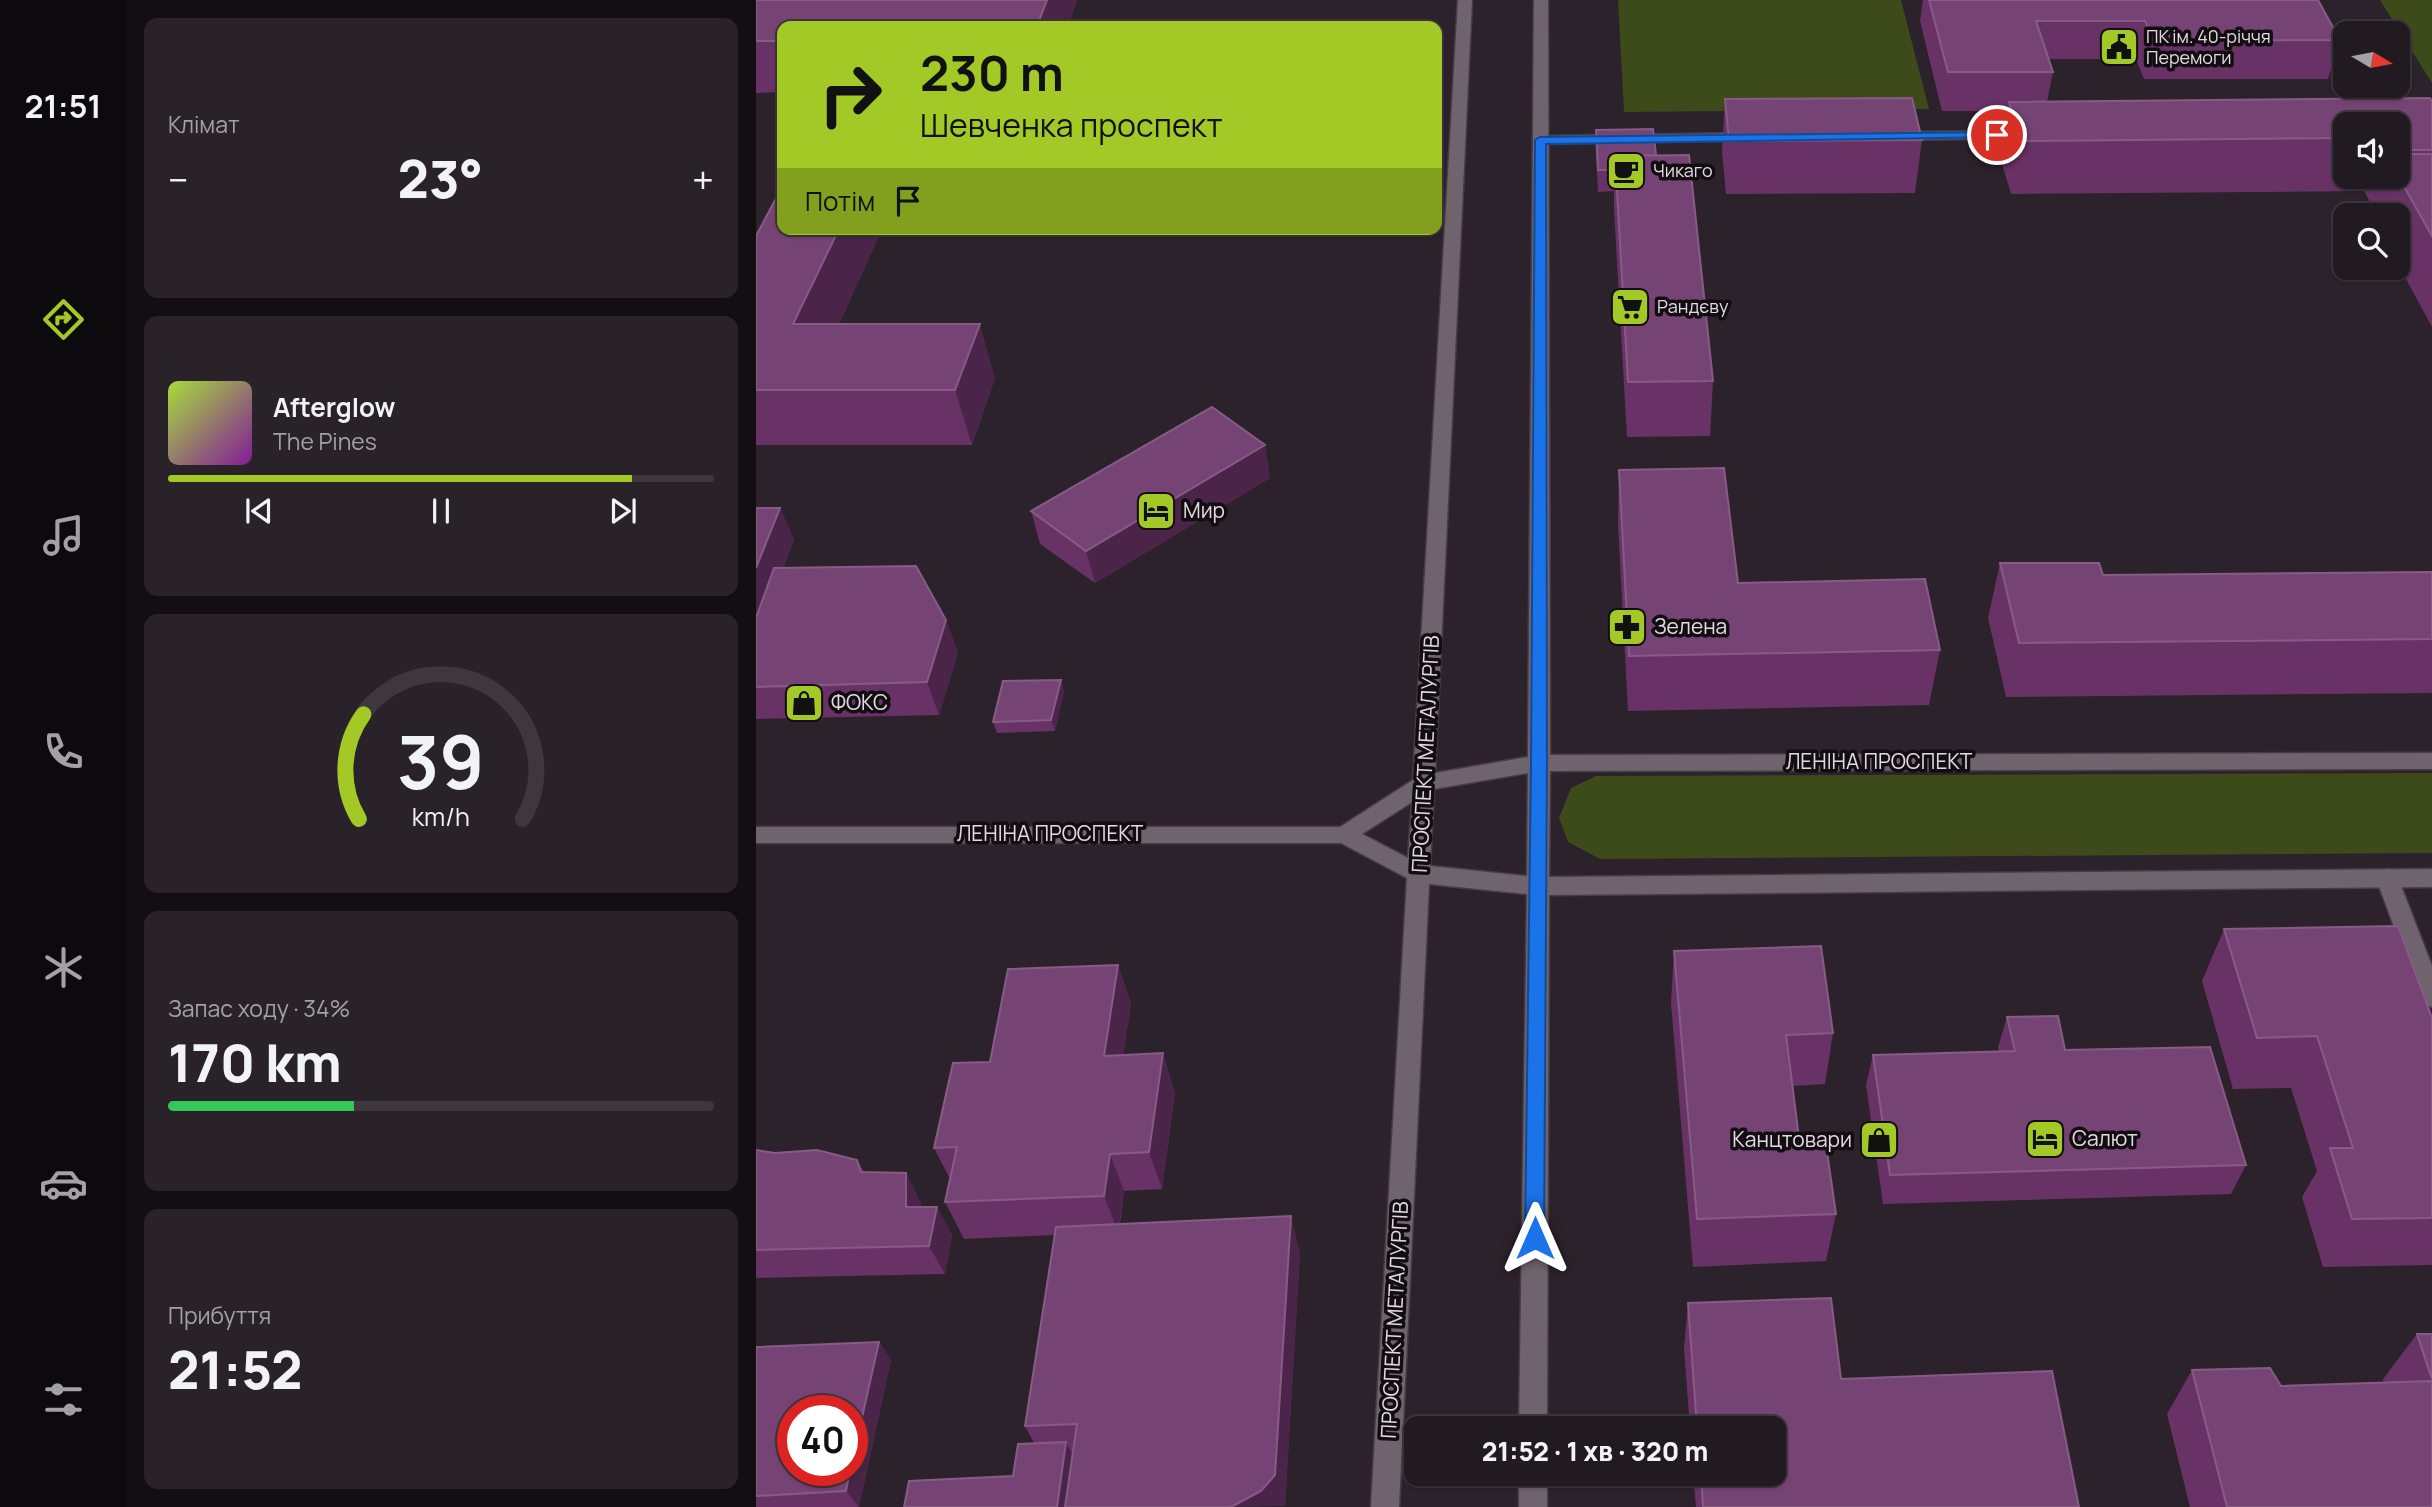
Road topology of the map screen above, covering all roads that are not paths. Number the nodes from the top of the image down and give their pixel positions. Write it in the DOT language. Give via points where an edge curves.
graph roads {
  1 [pos="1465,0"];
  2 [pos="1541,0"];
  3 [pos="2053,135"];
  4 [pos="1875,136"];
  5 [pos="1768,137"];
  6 [pos="1540,140"];
  7 [pos="2432,761"];
  8 [pos="1539,763"];
  9 [pos="1425,783"];
  10 [pos="756,835"];
  11 [pos="1344,835"];
  12 [pos="1420,874"];
  13 [pos="2387,878"];
  14 [pos="2432,878"];
  15 [pos="1536,886"];
  16 [pos="2432,998"];
  17 [pos="1533,1416"];
  18 [pos="1533,1486"];
  19 [pos="1385,1507"];
  20 [pos="1533,1507"];
  1 -- 9 [label="street, ПРОСПЕКТ МЕТАЛУРГІВ"];
  2 -- 6 [label="street"];
  3 -- 4 [label="street"];
  5 -- 6 [label="street"];
  6 -- 8 [label="street"];
  7 -- 8 [label="street, ЛЕНІНА ПРОСПЕКТ"];
  8 -- 9 [label="street, ЛЕНІНА ПРОСПЕКТ"];
  8 -- 15 [label="street"];
  9 -- 11 [label="street, ЛЕНІНА ПРОСПЕКТ"];
  9 -- 12 [label="street, ПРОСПЕКТ МЕТАЛУРГІВ"];
  10 -- 11 [label="street, ЛЕНІНА ПРОСПЕКТ"];
  11 -- 12 [label="street, ЛЕНІНА ПРОСПЕКТ"];
  12 -- 15 [label="street, ЛЕНІНА ПРОСПЕКТ"];
  12 -- 19 [label="street, ПРОСПЕКТ МЕТАЛУРГІВ"];
  13 -- 14 [label="street, ЛЕНІНА ПРОСПЕКТ"];
  13 -- 15 [label="street, ЛЕНІНА ПРОСПЕКТ"];
  13 -- 16 [label="street"];
  15 -- 17 [label="street"];
  18 -- 20 [label="street"];
}
